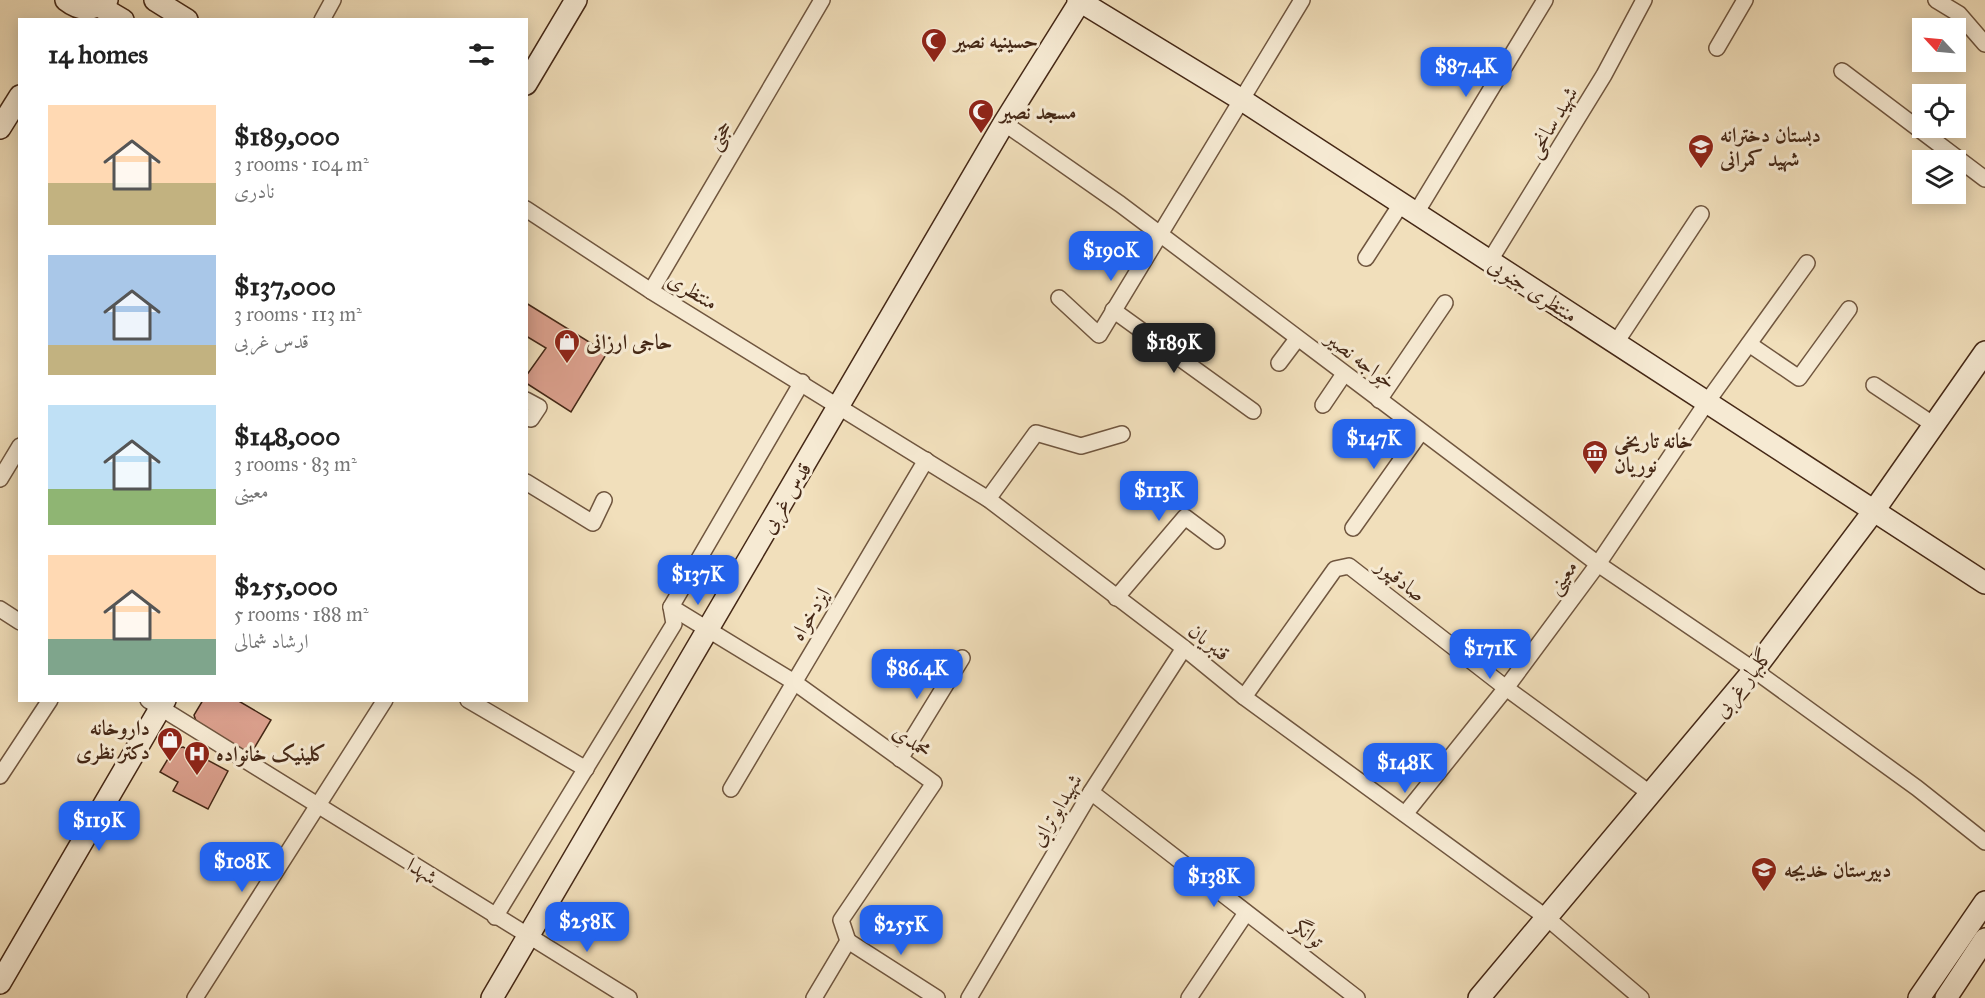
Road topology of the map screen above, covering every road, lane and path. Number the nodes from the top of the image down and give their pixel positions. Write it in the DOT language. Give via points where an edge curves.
graph roads {
  1 [pos="155,0"];
  2 [pos="333,0"];
  3 [pos="576,0"];
  4 [pos="822,0"];
  5 [pos="1080,0"];
  6 [pos="1302,0"];
  7 [pos="1545,0"];
  8 [pos="1644,0"];
  9 [pos="1745,0"];
  10 [pos="1936,0"];
  11 [pos="103,3"];
  12 [pos="68,8"];
  13 [pos="121,18"];
  14 [pos="184,18"];
  15 [pos="323,18"];
  16 [pos="1985,44"];
  17 [pos="1717,48"];
  18 [pos="1842,71"];
  19 [pos="528,81"];
  20 [pos="18,99"];
  21 [pos="1242,100"];
  22 [pos="1004,123"];
  23 [pos="0,128"];
  24 [pos="1985,179"];
  25 [pos="1408,209"];
  26 [pos="528,210"];
  27 [pos="1701,214"];
  28 [pos="1160,234"];
  29 [pos="1366,258"];
  30 [pos="1490,262"];
  31 [pos="1807,263"];
  32 [pos="651,291"];
  33 [pos="1059,298"];
  34 [pos="1445,303"];
  35 [pos="1849,309"];
  36 [pos="1113,310"];
  37 [pos="1298,339"];
  38 [pos="1615,344"];
  39 [pos="1749,344"];
  40 [pos="1985,352"];
  41 [pos="1279,363"];
  42 [pos="1344,374"];
  43 [pos="802,382"];
  44 [pos="1874,385"];
  45 [pos="1379,400"];
  46 [pos="528,401"];
  47 [pos="1707,402"];
  48 [pos="1323,405"];
  49 [pos="840,406"];
  50 [pos="1253,411"];
  51 [pos="531,419"];
  52 [pos="1934,425"];
  53 [pos="1421,432"];
  54 [pos="1122,434"];
  55 [pos="18,449"];
  56 [pos="926,460"];
  57 [pos="0,479"];
  58 [pos="528,483"];
  59 [pos="988,499"];
  60 [pos="604,500"];
  61 [pos="1873,512"];
  62 [pos="1353,528"];
  63 [pos="1217,541"];
  64 [pos="1598,564"];
  65 [pos="1985,583"];
  66 [pos="1116,598"];
  67 [pos="671,607"];
  68 [pos="0,609"];
  69 [pos="18,621"];
  70 [pos="707,631"];
  71 [pos="1184,648"];
  72 [pos="962,658"];
  73 [pos="1754,670"];
  74 [pos="794,682"];
  75 [pos="1506,688"];
  76 [pos="1244,697"];
  77 [pos="49,702"];
  78 [pos="384,702"];
  79 [pos="471,702"];
  80 [pos="158,703"];
  81 [pos="900,759"];
  82 [pos="586,769"];
  83 [pos="0,776"];
  84 [pos="731,789"];
  85 [pos="1091,792"];
  86 [pos="1651,794"];
  87 [pos="317,805"];
  88 [pos="1405,814"];
  89 [pos="1985,842"];
  90 [pos="1985,902"];
  91 [pos="1246,912"];
  92 [pos="495,917"];
  93 [pos="1547,918"];
  94 [pos="527,937"];
  95 [pos="848,941"];
  96 [pos="1981,953"];
  97 [pos="0,983"];
  98 [pos="195,998"];
  99 [pos="492,998"];
  100 [pos="629,998"];
  101 [pos="814,998"];
  102 [pos="937,998"];
  103 [pos="969,998"];
  104 [pos="1189,998"];
  105 [pos="1357,998"];
  106 [pos="1479,998"];
  107 [pos="1641,998"];
  108 [pos="1919,998"];
  109 [pos="1946,998"];
  1 -- 14 [label="street"];
  2 -- 15 [label="street"];
  3 -- 19 [label="street"];
  4 -- 32 [label="street, حجتی"];
  5 -- 21 [label="street, منتظری جنوبی"];
  5 -- 22 [label="street, قدس غربی"];
  6 -- 21 [label="street"];
  7 -- 25 [label="street"];
  8 -- 30 [label="street, شهید سانحی" via="1599,85"];
  9 -- 17 [label="street"];
  10 -- 16 [label="street" via="1959,14"];
  11 -- 12 [label="street"];
  11 -- 13 [label="street"];
  18 -- 24 [label="street"];
  20 -- 23 [label="street"];
  21 -- 25 [label="street, منتظری جنوبی"];
  21 -- 28 [label="street"];
  22 -- 28 [label="street, خواجه نصیر"];
  22 -- 49 [label="street, قدس غربی"];
  25 -- 29 [label="street"];
  25 -- 30 [label="street, منتظری جنوبی"];
  26 -- 32 [label="street, منتظری"];
  27 -- 38 [label="street"];
  28 -- 36 [label="street"];
  28 -- 37 [label="street, خواجه نصیر"];
  30 -- 38 [label="street, منتظری جنوبی"];
  31 -- 39 [label="street, معینی"];
  32 -- 43 [label="street, منتظری"];
  33 -- 36 [label="street" via="1099,335"];
  34 -- 45 [label="street"];
  35 -- 39 [label="street" via="1798,378"];
  36 -- 50 [label="street"];
  37 -- 41 [label="street"];
  37 -- 42 [label="street, خواجه نصیر"];
  38 -- 47 [label="street, منتظری جنوبی"];
  39 -- 47 [label="street, معینی"];
  40 -- 52 [label="street, گلبهار غربی"];
  42 -- 45 [label="street, خواجه نصیر"];
  42 -- 48 [label="street"];
  43 -- 49 [label="street, منتظری"];
  43 -- 67 [label="street"];
  44 -- 52 [label="street"];
  45 -- 53 [label="street, خواجه نصیر"];
  46 -- 51 [label="street" via="538,407"];
  47 -- 61 [label="street, منتظری جنوبی"];
  47 -- 64 [label="street, معینی"];
  49 -- 56 [label="street, قنبریان"];
  49 -- 70 [label="street, قدس غربی"];
  52 -- 61 [label="street, گلبهار غربی"];
  53 -- 62 [label="street"];
  53 -- 64 [label="street, خواجه نصیر"];
  54 -- 59 [label="street" via="1081,446 1036,433"];
  55 -- 57 [label="street"];
  56 -- 59 [label="street, قنبریان"];
  56 -- 74 [label="street, ایزدخواه"];
  58 -- 60 [label="street" via="593,523"];
  59 -- 66 [label="street, قنبریان"];
  61 -- 65 [label="street, منتظری جنوبی"];
  61 -- 73 [label="street, گلبهار غربی"];
  63 -- 66 [label="street" via="1185,517"];
  64 -- 73 [label="street, خواجه نصیر"];
  64 -- 75 [label="street, معینی"];
  66 -- 71 [label="street, قنبریان"];
  67 -- 70 [label="street, محمدی"];
  67 -- 82 [label="street" via="674,624"];
  68 -- 69 [label="street"];
  70 -- 74 [label="street, محمدی"];
  70 -- 94 [label="street, قدس غربی"];
  71 -- 76 [label="street, قنبریان"];
  71 -- 85 [label="street, شهیدابوترابی"];
  72 -- 81 [label="street"];
  73 -- 86 [label="street, گلبهار غربی"];
  73 -- 89 [label="street, خواجه نصیر"];
  74 -- 81 [label="street, محمدی"];
  74 -- 84 [label="street, ایزدخواه"];
  75 -- 76 [label="street, صادقپور" via="1349,566 1335,569"];
  75 -- 86 [label="street, صادقپور"];
  75 -- 88 [label="street, معینی"];
  76 -- 88 [label="street, قنبریان"];
  77 -- 83 [label="street"];
  78 -- 87 [label="street"];
  79 -- 82 [label="street"];
  80 -- 87 [label="street, شهدا"];
  80 -- 97 [label="street"];
  81 -- 95 [label="street, محمدی" via="934,783 841,920"];
  82 -- 92 [label="street"];
  85 -- 91 [label="street, توانگر"];
  85 -- 103 [label="street, شهیدابوترابی"];
  86 -- 93 [label="street, گلبهار غربی"];
  87 -- 92 [label="street, شهدا"];
  87 -- 98 [label="street"];
  88 -- 93 [label="street, قنبریان"];
  90 -- 108 [label="street"];
  91 -- 104 [label="street"];
  91 -- 105 [label="street, توانگر"];
  92 -- 94 [label="street, شهدا"];
  93 -- 106 [label="street, گلبهار غربی"];
  93 -- 107 [label="street, قنبریان"];
  94 -- 99 [label="street, قدس غربی"];
  94 -- 100 [label="street"];
  95 -- 101 [label="street"];
  95 -- 102 [label="street"];
  96 -- 109 [label="street"];
}
